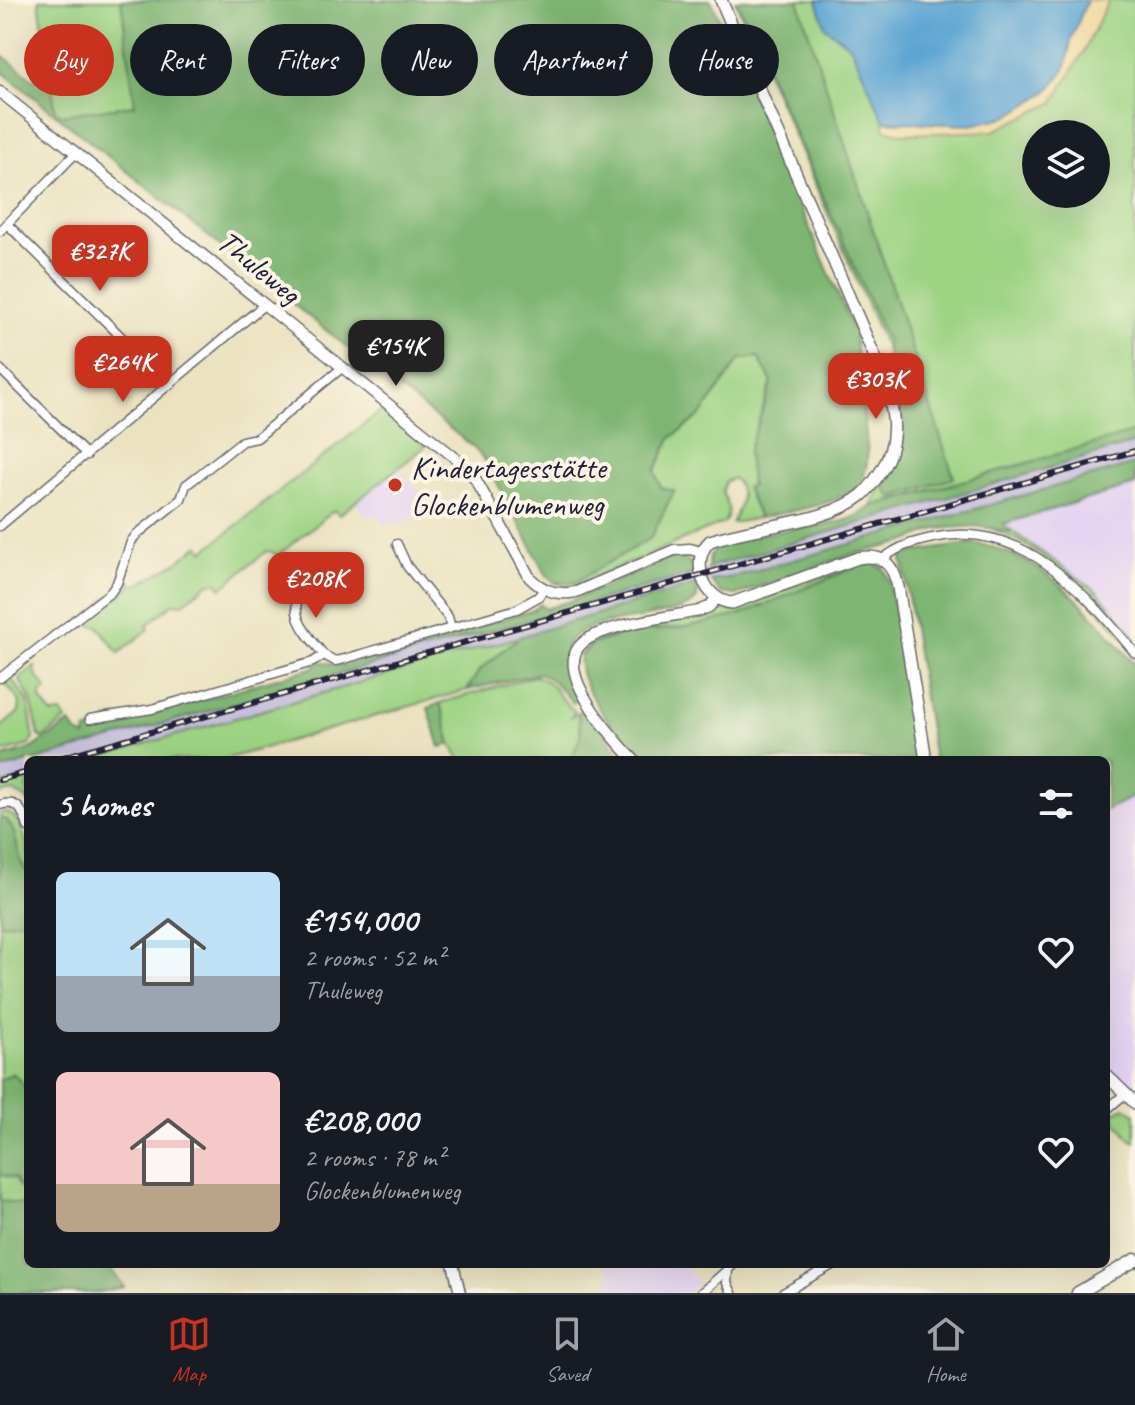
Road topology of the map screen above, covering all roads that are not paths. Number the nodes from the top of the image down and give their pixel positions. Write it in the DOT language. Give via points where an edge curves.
graph roads {
  1 [pos="721,0"];
  2 [pos="0,92"];
  3 [pos="76,153"];
  4 [pos="3,227"];
  5 [pos="265,304"];
  6 [pos="343,367"];
  7 [pos="0,369"];
  8 [pos="170,385"];
  9 [pos="87,455"];
  10 [pos="0,526"];
  11 [pos="397,544"];
  12 [pos="701,552"];
  13 [pos="883,559"];
  14 [pos="300,585"];
  15 [pos="544,589"];
  16 [pos="716,599"];
  17 [pos="451,628"];
  18 [pos="1135,653"];
  19 [pos="324,655"];
  20 [pos="0,678"];
  21 [pos="90,719"];
  22 [pos="631,756"];
  23 [pos="925,756"];
  24 [pos="0,805"];
  25 [pos="24,815"];
  26 [pos="1110,1079"];
  27 [pos="1125,1094"];
  28 [pos="1135,1103"];
  29 [pos="1110,1107"];
  30 [pos="1135,1260"];
  31 [pos="456,1268"];
  32 [pos="730,1268"];
  33 [pos="731,1268"];
  34 [pos="827,1268"];
  35 [pos="460,1293"];
  36 [pos="701,1293"];
  37 [pos="732,1293"];
  38 [pos="783,1293"];
  39 [pos="1078,1293"];
  1 -- 12 [label="main road" via="881,371 894,431 882,469 852,502 715,540"];
  2 -- 3 [label="street, Thuleweg"];
  3 -- 4 [label="street"];
  3 -- 5 [label="street, Thuleweg"];
  4 -- 8 [label="street"];
  5 -- 6 [label="street, Thuleweg"];
  5 -- 8 [label="street"];
  6 -- 15 [label="street, Thuleweg" via="470,472 524,569"];
  6 -- 20 [label="street" via="257,438 242,441 186,485 181,499 131,542 111,592"];
  7 -- 9 [label="street"];
  8 -- 9 [label="street"];
  9 -- 10 [label="street"];
  11 -- 17 [label="street"];
  12 -- 15 [label="street" via="674,550 576,592"];
  12 -- 16 [label="main road" via="705,584"];
  13 -- 16 [label="main road" via="858,558 736,602"];
  13 -- 18 [label="street" via="901,547 953,535 976,534 1013,544 1063,576"];
  13 -- 23 [label="main road" via="894,570 898,587"];
  14 -- 19 [label="street" via="294,603 298,621"];
  15 -- 17 [label="street" via="529,604"];
  16 -- 22 [label="street" via="699,611 608,631 576,650 575,676"];
  17 -- 19 [label="street" via="341,660"];
  19 -- 21 [label="street" via="152,709"];
  24 -- 25 [label="street" via="16,804"];
  26 -- 27 [label="main road"];
  27 -- 28 [label="main road"];
  27 -- 29 [label="street"];
  30 -- 39 [label="main road"];
  31 -- 35 [label="street"];
  32 -- 36 [label="street"];
  33 -- 37 [label="street" via="727,1283"];
  34 -- 38 [label="street"];
}
